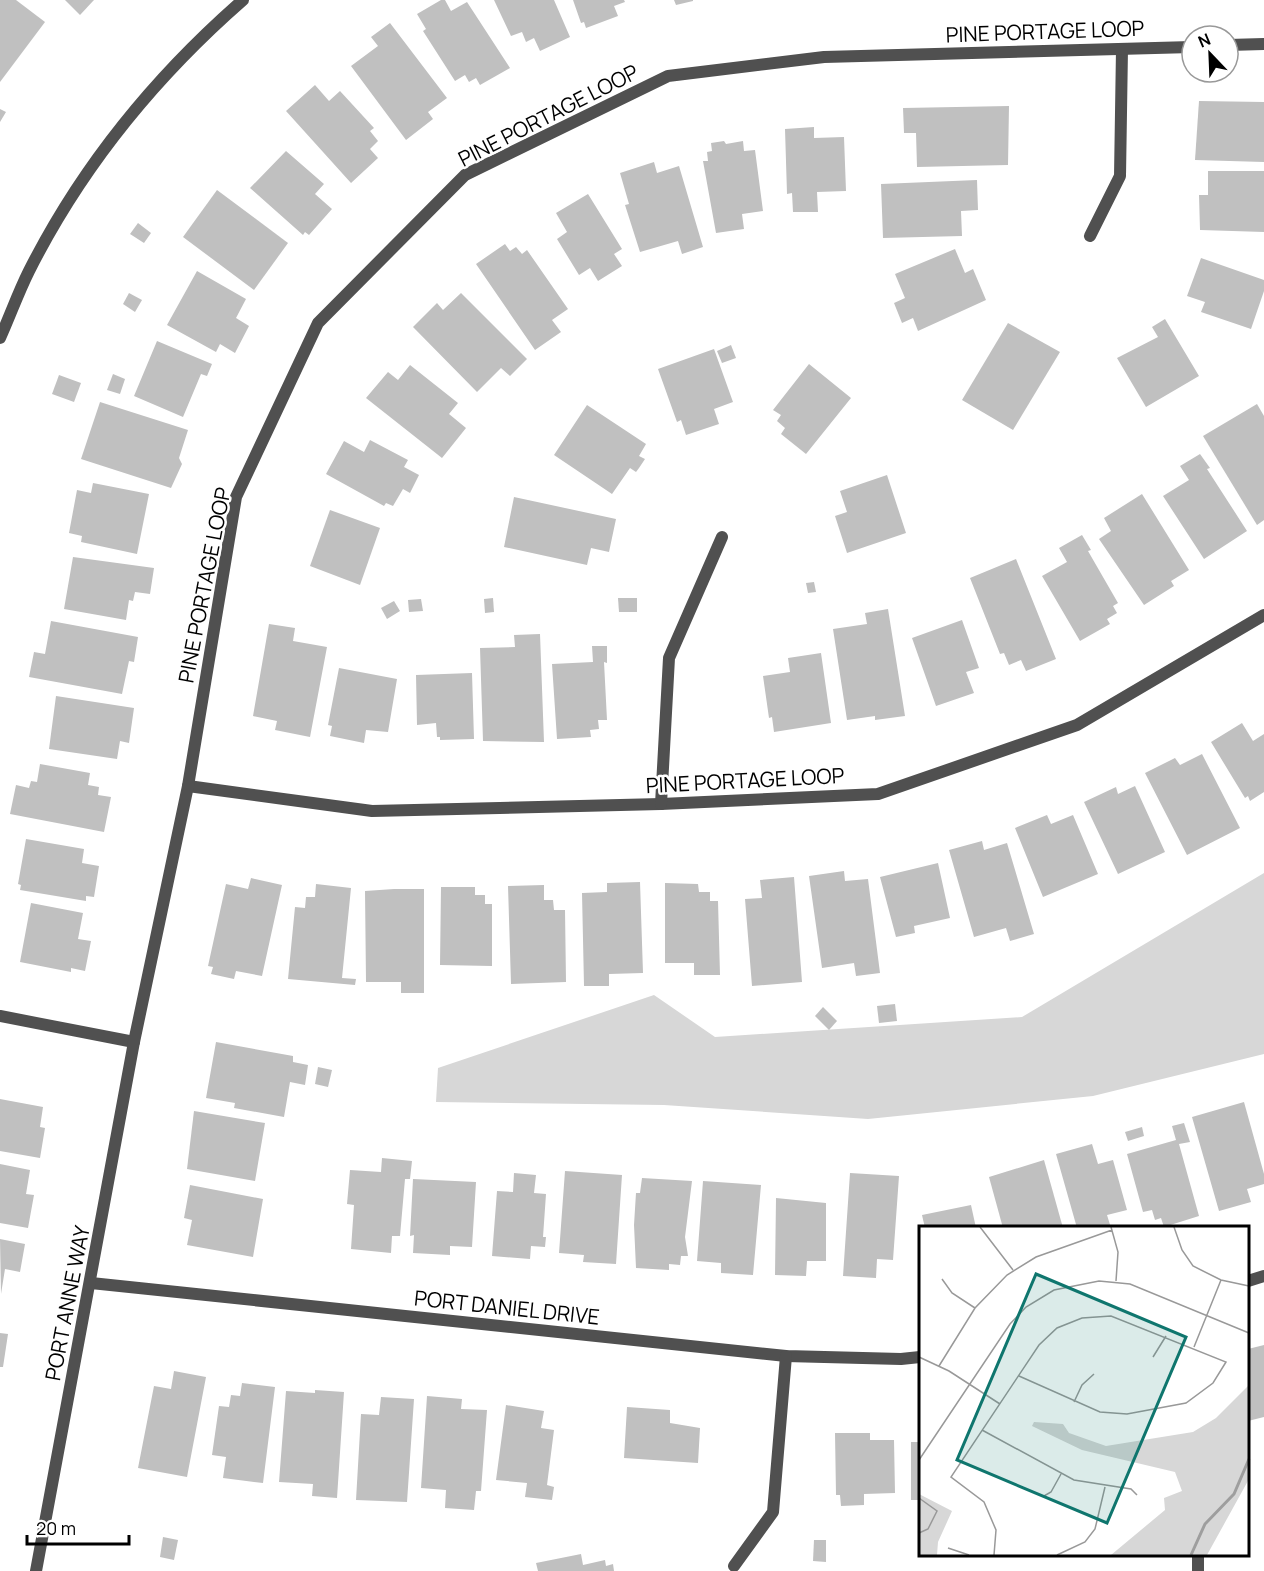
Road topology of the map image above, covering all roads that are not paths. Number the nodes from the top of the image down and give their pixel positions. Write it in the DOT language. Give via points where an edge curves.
graph roads {
  1 [pos="243,0"];
  2 [pos="1264,44"];
  3 [pos="1240,45"];
  4 [pos="1180,47"];
  5 [pos="1122,49"];
  6 [pos="1090,236"];
  7 [pos="0,338"];
  8 [pos="722,537"];
  9 [pos="1264,615"];
  10 [pos="188,786"];
  11 [pos="661,804"];
  12 [pos="0,1016"];
  13 [pos="134,1042"];
  14 [pos="1264,1276"];
  15 [pos="1249,1281"];
  16 [pos="91,1283"];
  17 [pos="786,1356"];
  18 [pos="919,1357"];
  19 [pos="734,1566"];
  20 [pos="36,1571"];
  1 -- 7 [label="street" via="177,61 124,123 72,197 29,271"];
  2 -- 3 [label="street"];
  4 -- 5 [label="street, PINE PORTAGE LOOP"];
  5 -- 6 [label="street" via="1120,176"];
  5 -- 10 [label="street, PINE PORTAGE LOOP" via="824,57 668,76 465,175 318,323 236,497"];
  8 -- 11 [label="street" via="669,658"];
  9 -- 11 [label="street, PINE PORTAGE LOOP" via="1077,725 878,794"];
  10 -- 11 [label="street, PINE PORTAGE LOOP" via="372,811"];
  10 -- 13 [label="street, PINE PORTAGE LOOP"];
  12 -- 13 [label="street"];
  13 -- 16 [label="street, PORT ANNE WAY"];
  14 -- 15 [label="street"];
  16 -- 17 [label="street, PORT DANIEL DRIVE"];
  16 -- 20 [label="street, PORT ANNE WAY"];
  17 -- 18 [label="street, PORT DANIEL DRIVE"];
  17 -- 19 [label="street" via="773,1512"];
}
